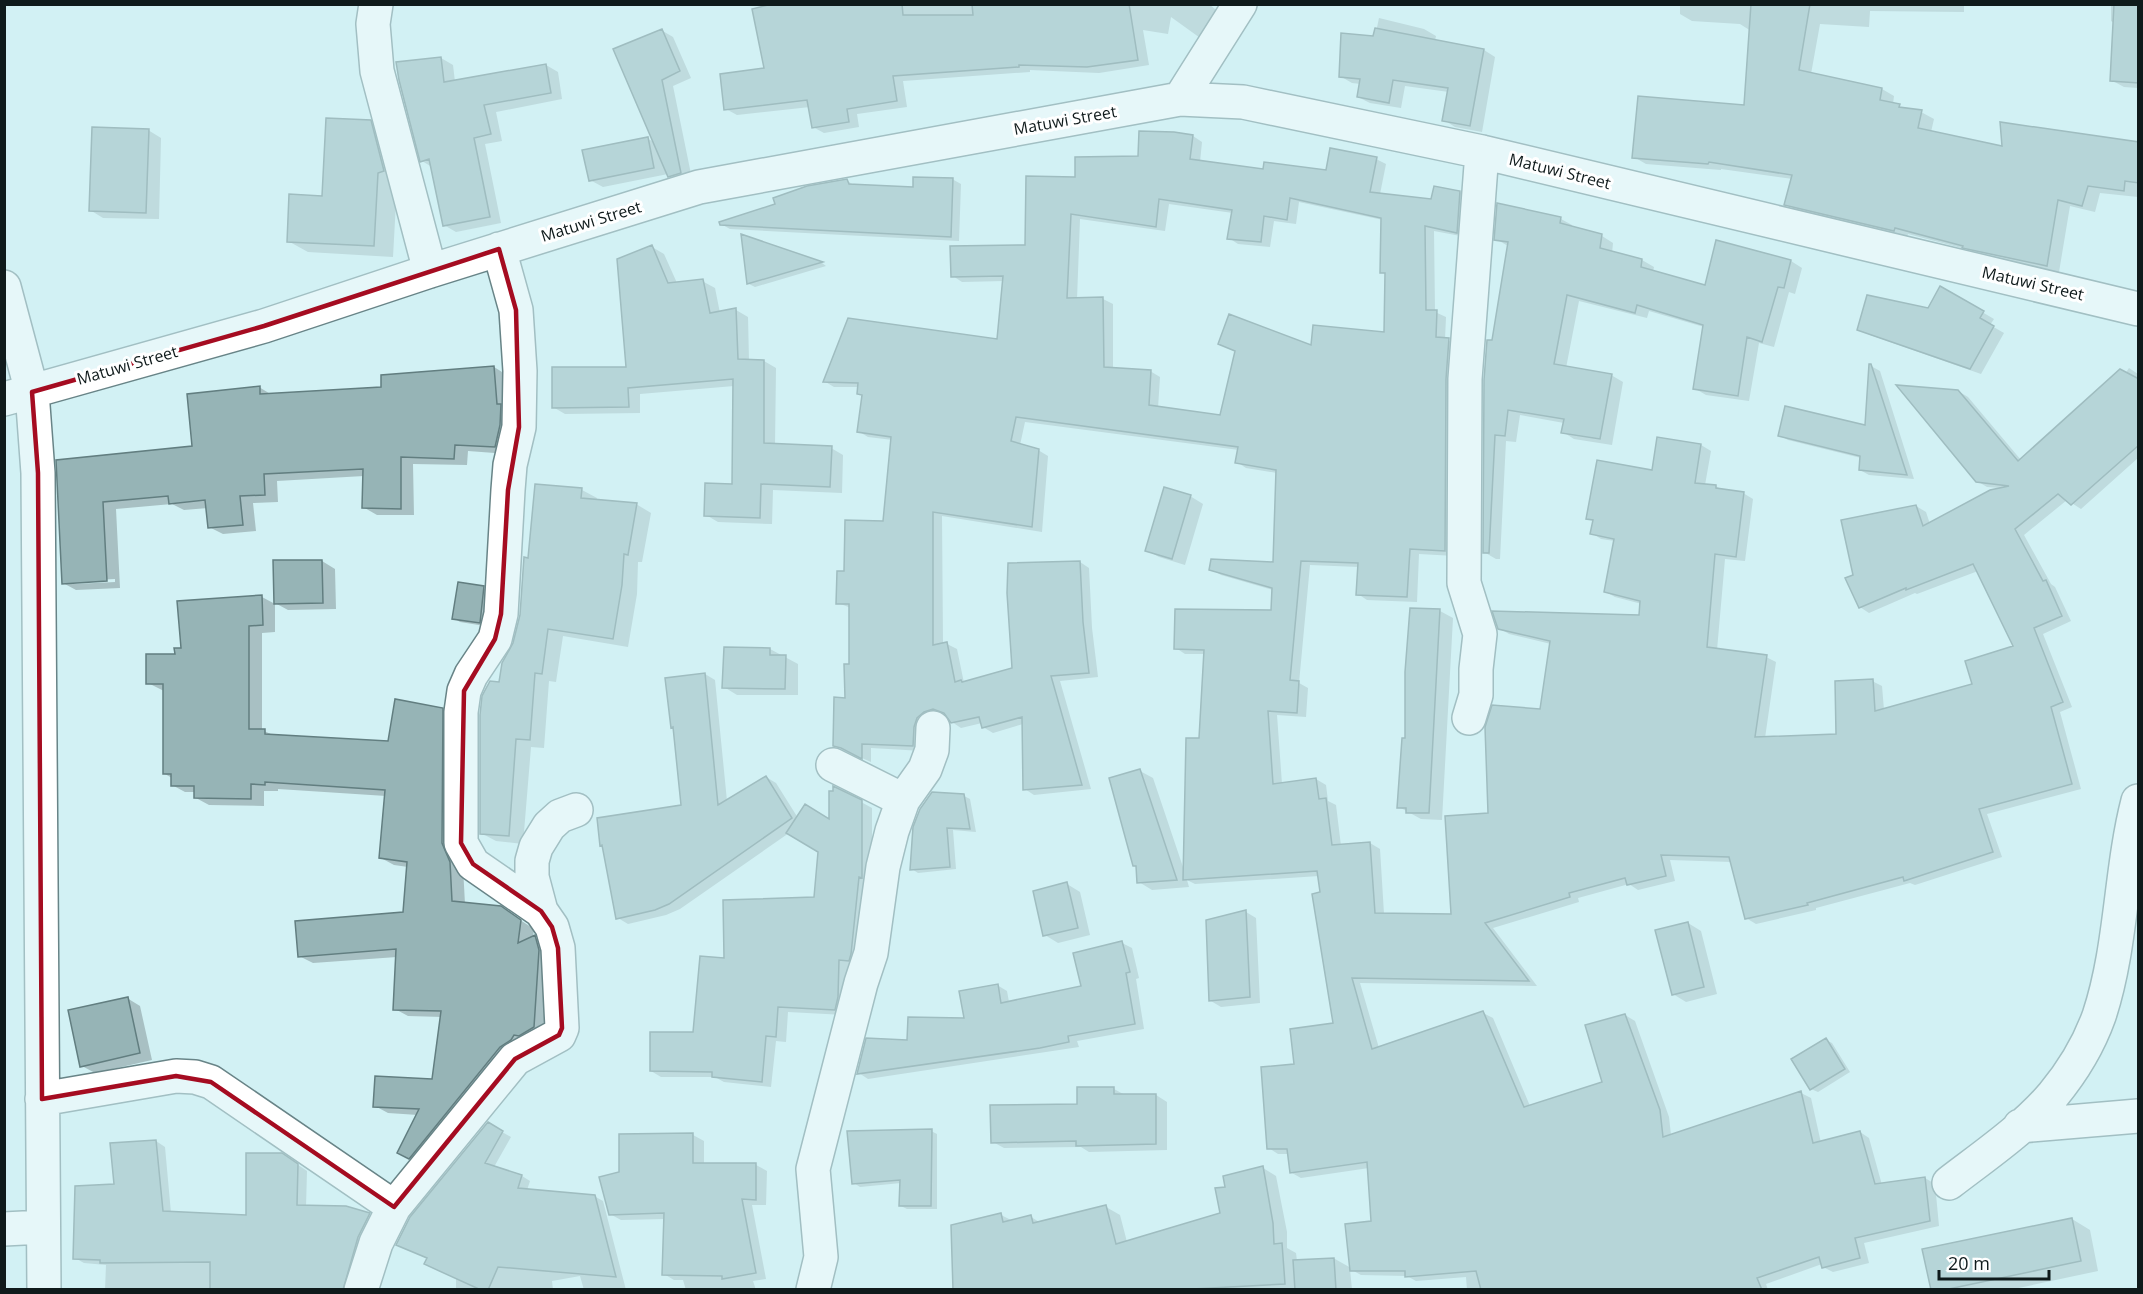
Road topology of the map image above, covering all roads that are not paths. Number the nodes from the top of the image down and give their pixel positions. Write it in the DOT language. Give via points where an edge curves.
graph roads {
  1 [pos="376,4"];
  2 [pos="1240,4"];
  3 [pos="1180,99"];
  4 [pos="1482,152"];
  5 [pos="499,249"];
  6 [pos="430,271"];
  7 [pos="4,287"];
  8 [pos="2139,309"];
  9 [pos="18,396"];
  10 [pos="1469,718"];
  11 [pos="933,728"];
  12 [pos="833,765"];
  13 [pos="903,800"];
  14 [pos="2139,801"];
  15 [pos="576,810"];
  16 [pos="541,911"];
  17 [pos="42,1099"];
  18 [pos="2139,1116"];
  19 [pos="2020,1126"];
  20 [pos="1949,1183"];
  21 [pos="394,1207"];
  22 [pos="43,1227"];
  23 [pos="4,1229"];
  24 [pos="44,1290"];
  25 [pos="361,1290"];
  26 [pos="813,1290"];
  1 -- 6 [label="street" via="378,71"];
  2 -- 3 [label="street"];
  3 -- 4 [label="street, Matuwi Street" via="1243,102"];
  3 -- 5 [label="street, Matuwi Street" via="699,187"];
  4 -- 8 [label="street, Matuwi Street"];
  4 -- 10 [label="street" via="1465,379 1464,582 1480,634 1476,695"];
  5 -- 6 [label="street, Matuwi Street"];
  5 -- 16 [label="street" via="516,310 519,427 508,482 501,615 495,639 464,691 461,712 461,843 473,864"];
  6 -- 9 [label="street, Matuwi Street" via="264,326"];
  7 -- 9 [label="street"];
  9 -- 17 [label="street" via="38,473"];
  11 -- 13 [label="street" via="932,750 925,769"];
  12 -- 13 [label="street"];
  13 -- 26 [label="street" via="884,867 871,953 813,1169 821,1257"];
  14 -- 19 [label="street" via="2098,1017 2081,1055 2053,1095"];
  15 -- 16 [label="street" via="549,826 536,847 532,877"];
  16 -- 21 [label="street" via="552,927 558,948 562,1028 559,1035 515,1059"];
  17 -- 21 [label="street" via="176,1076 212,1082"];
  17 -- 22 [label="street"];
  18 -- 19 [label="street"];
  19 -- 20 [label="street"];
  21 -- 25 [label="street" via="376,1243"];
  22 -- 23 [label="street"];
  22 -- 24 [label="street"];
}
